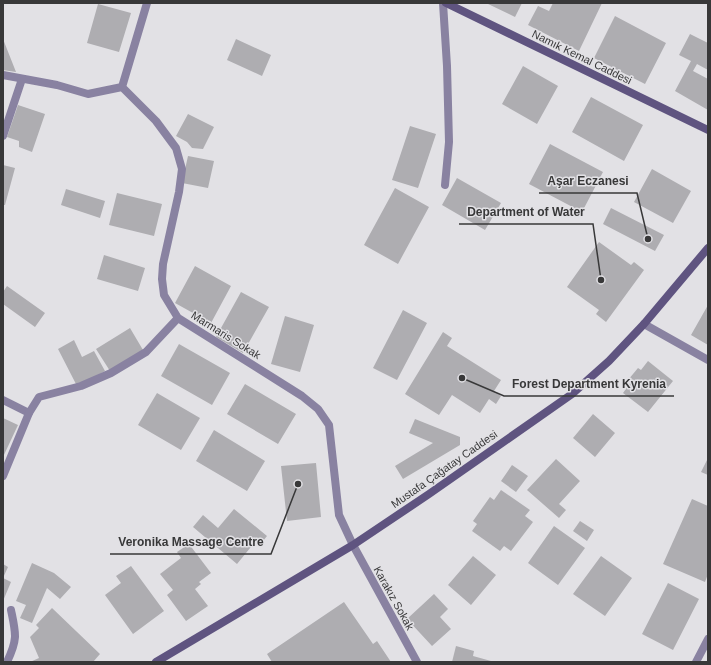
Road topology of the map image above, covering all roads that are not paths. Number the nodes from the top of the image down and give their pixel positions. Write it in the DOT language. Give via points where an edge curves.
graph roads {
  1 [pos="147,3"];
  2 [pos="443,3"];
  3 [pos="446,3"];
  4 [pos="3,75"];
  5 [pos="22,79"];
  6 [pos="122,87"];
  7 [pos="708,130"];
  8 [pos="3,136"];
  9 [pos="445,185"];
  10 [pos="708,248"];
  11 [pos="178,318"];
  12 [pos="644,324"];
  13 [pos="708,360"];
  14 [pos="3,400"];
  15 [pos="29,413"];
  16 [pos="3,476"];
  17 [pos="352,545"];
  18 [pos="11,610"];
  19 [pos="708,639"];
  20 [pos="8,662"];
  21 [pos="156,662"];
  22 [pos="417,662"];
  23 [pos="696,662"];
  1 -- 6 [label="street"];
  2 -- 9 [label="street" via="449,142"];
  3 -- 7 [label="main road, Namık Kemal Caddesi"];
  4 -- 5 [label="street"];
  5 -- 6 [label="street" via="88,94"];
  5 -- 8 [label="street"];
  6 -- 11 [label="street, Marmaris Sokak" via="156,121 176,148 182,169 162,279 164,295"];
  10 -- 12 [label="main road, Mustafa Çağatay Caddesi"];
  11 -- 15 [label="street" via="146,352 111,373 39,397"];
  11 -- 17 [label="street, Marmaris Sokak" via="302,396 318,409 329,424 339,515"];
  12 -- 13 [label="street"];
  12 -- 17 [label="main road, Mustafa Çağatay Caddesi" via="609,361 572,394"];
  14 -- 15 [label="street"];
  15 -- 16 [label="street"];
  17 -- 21 [label="main road, Mustafa Çağatay Caddesi"];
  17 -- 22 [label="street, Karakız Sokak"];
  18 -- 20 [label="street" via="16,635"];
  19 -- 23 [label="street"];
}
